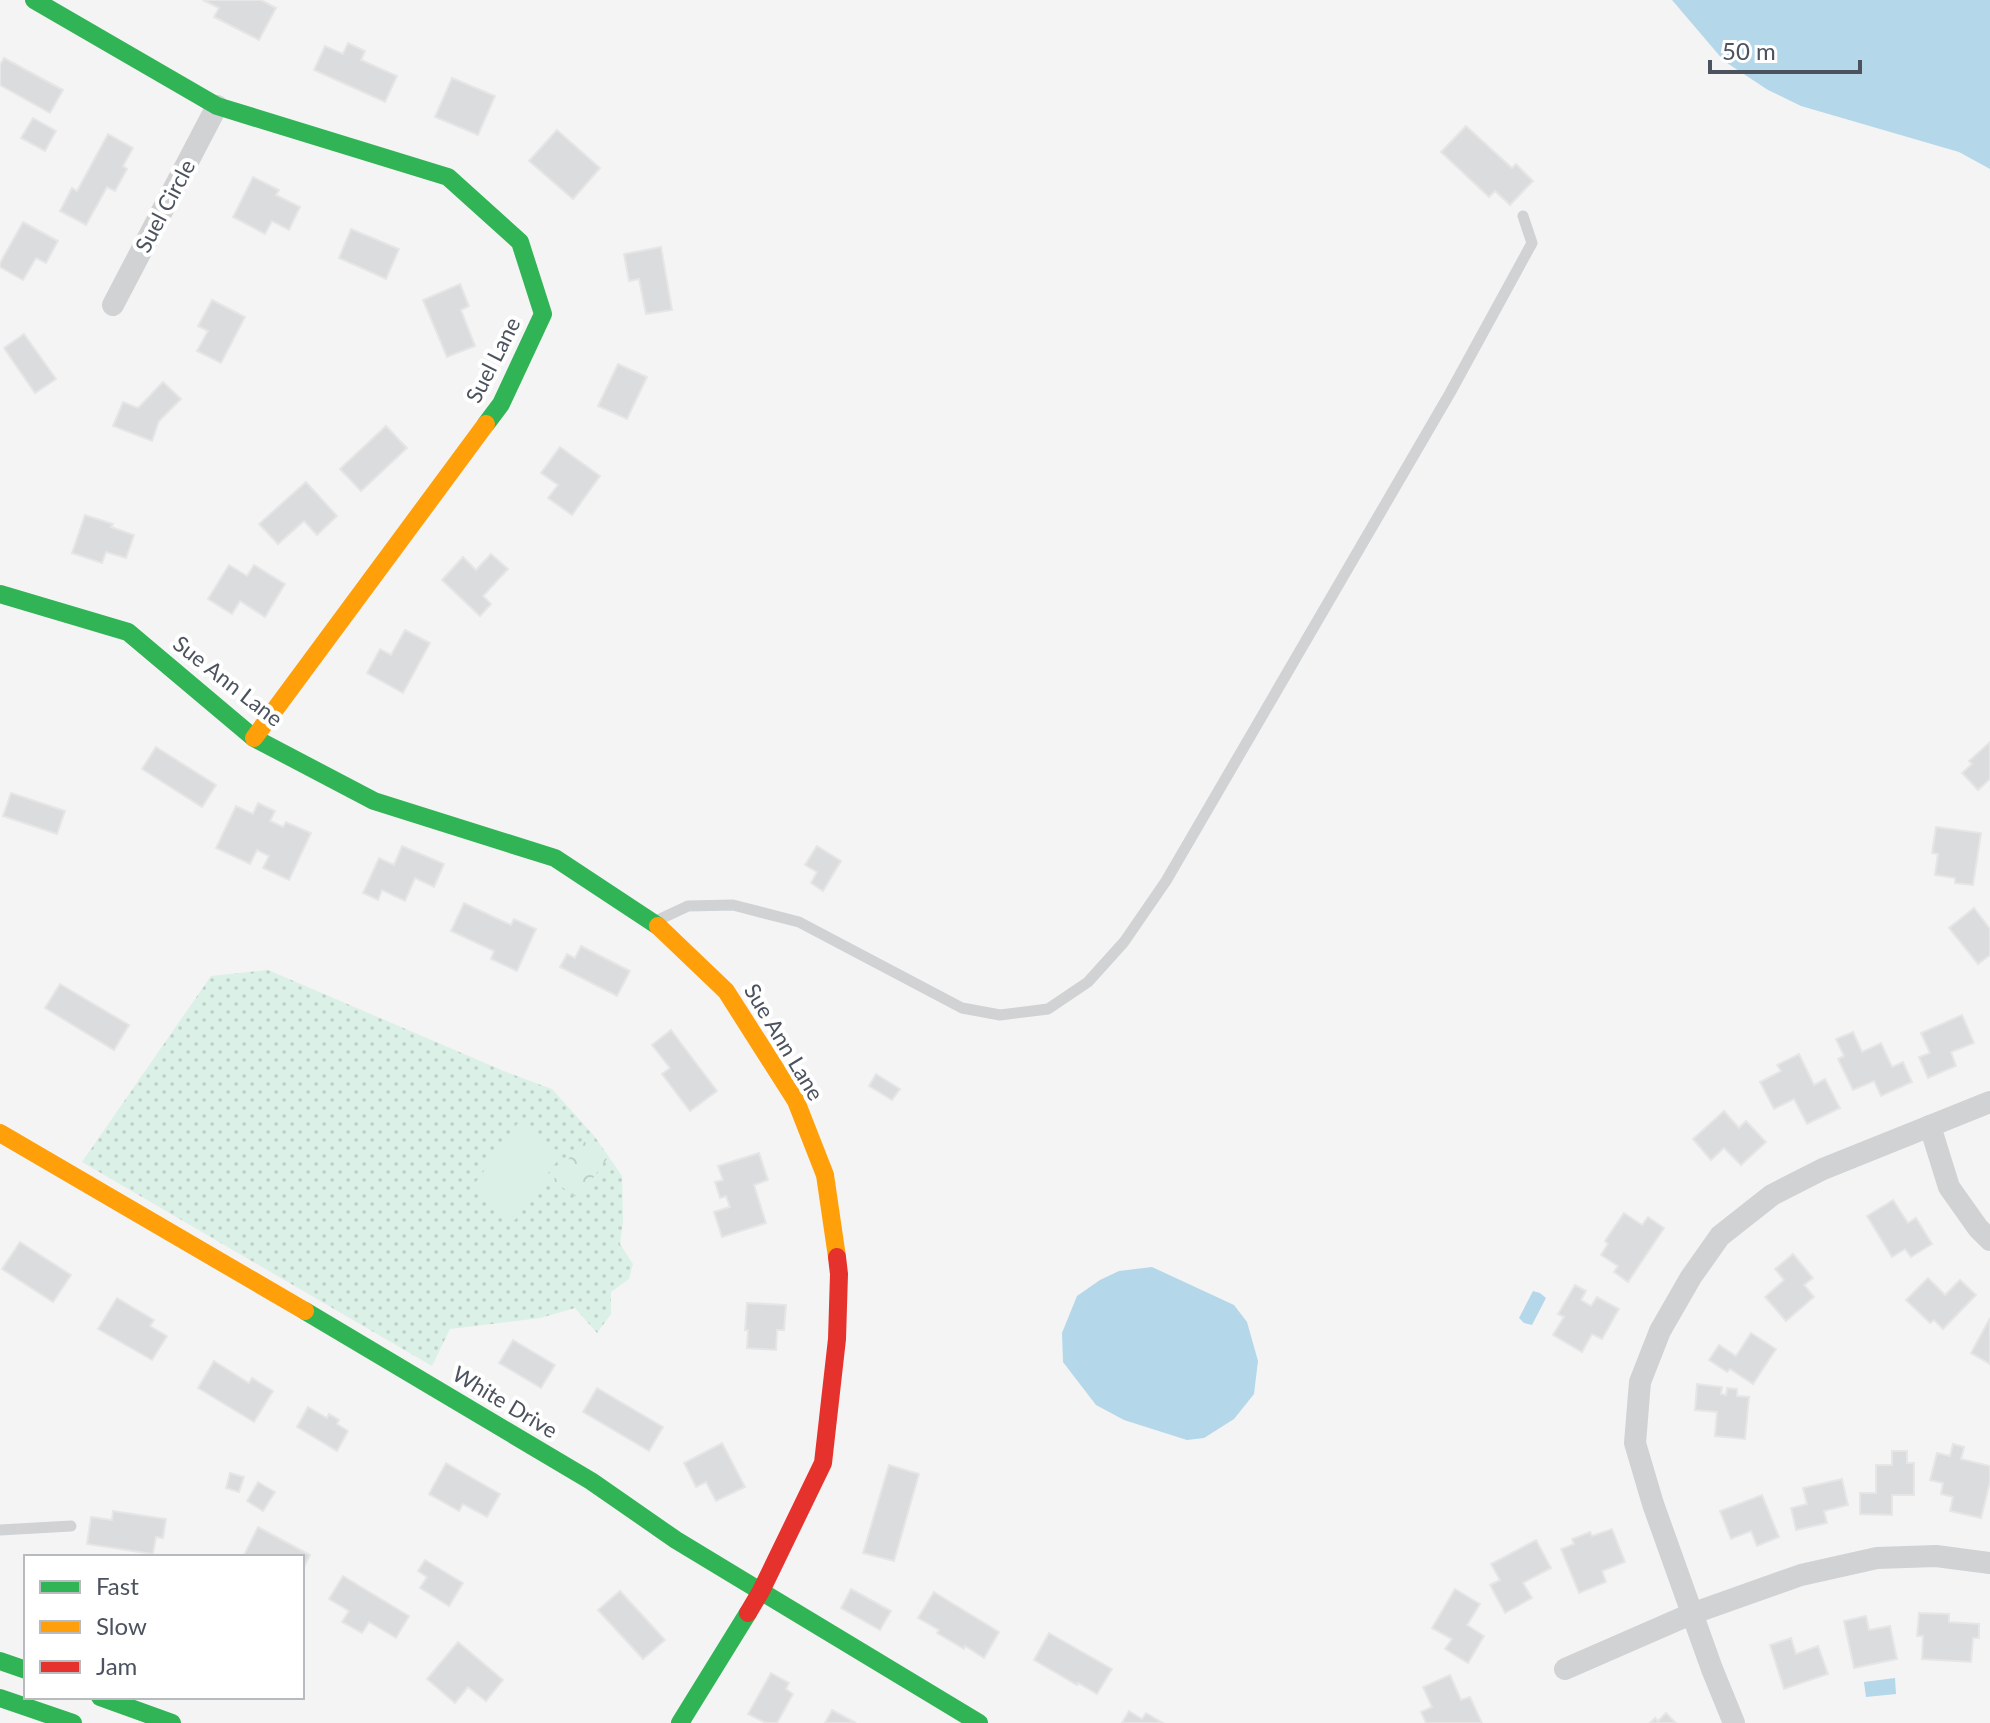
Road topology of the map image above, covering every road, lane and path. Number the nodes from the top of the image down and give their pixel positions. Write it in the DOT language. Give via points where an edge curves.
graph roads {
  1 [pos="34,0"];
  2 [pos="217,106"];
  3 [pos="1523,216"];
  4 [pos="113,305"];
  5 [pos="0,594"];
  6 [pos="254,738"];
  7 [pos="654,922"];
  8 [pos="1990,1102"];
  9 [pos="1930,1126"];
  10 [pos="0,1133"];
  11 [pos="1990,1240"];
  12 [pos="71,1526"];
  13 [pos="0,1530"];
  14 [pos="1990,1563"];
  15 [pos="761,1591"];
  16 [pos="1691,1614"];
  17 [pos="0,1661"];
  18 [pos="24,1669"];
  19 [pos="1565,1669"];
  20 [pos="0,1698"];
  21 [pos="106,1699"];
  22 [pos="73,1723"];
  23 [pos="172,1723"];
  24 [pos="680,1723"];
  25 [pos="979,1723"];
  26 [pos="1734,1723"];
  1 -- 2 [label="street, Suel Lane"];
  2 -- 4 [label="street, Suel Circle"];
  2 -- 6 [label="street, Suel Lane" via="448,177 520,242 543,314 501,404"];
  3 -- 7 [label="lane" via="1532,243 1450,393 1166,881 1124,942 1088,982 1048,1009 1000,1015 962,1008 799,922 733,905 688,906"];
  5 -- 6 [label="street, Sue Ann Lane" via="128,632"];
  6 -- 7 [label="street, Sue Ann Lane" via="374,801 555,858"];
  7 -- 15 [label="street, Sue Ann Lane" via="726,991 796,1101 825,1175 839,1274 823,1463"];
  8 -- 9 [label="street"];
  9 -- 11 [label="street" via="1949,1187"];
  9 -- 16 [label="street" via="1772,1195 1720,1236 1660,1331 1640,1382 1635,1443"];
  10 -- 15 [label="street, White Drive" via="591,1481"];
  12 -- 13 [label="lane"];
  14 -- 16 [label="street" via="1936,1556 1877,1558 1801,1575"];
  15 -- 24 [label="street, Sue Ann Lane"];
  15 -- 25 [label="street, White Drive"];
  16 -- 19 [label="street"];
  16 -- 26 [label="street"];
  17 -- 18 [label="street"];
  20 -- 22 [label="street"];
  21 -- 23 [label="street"];
}
